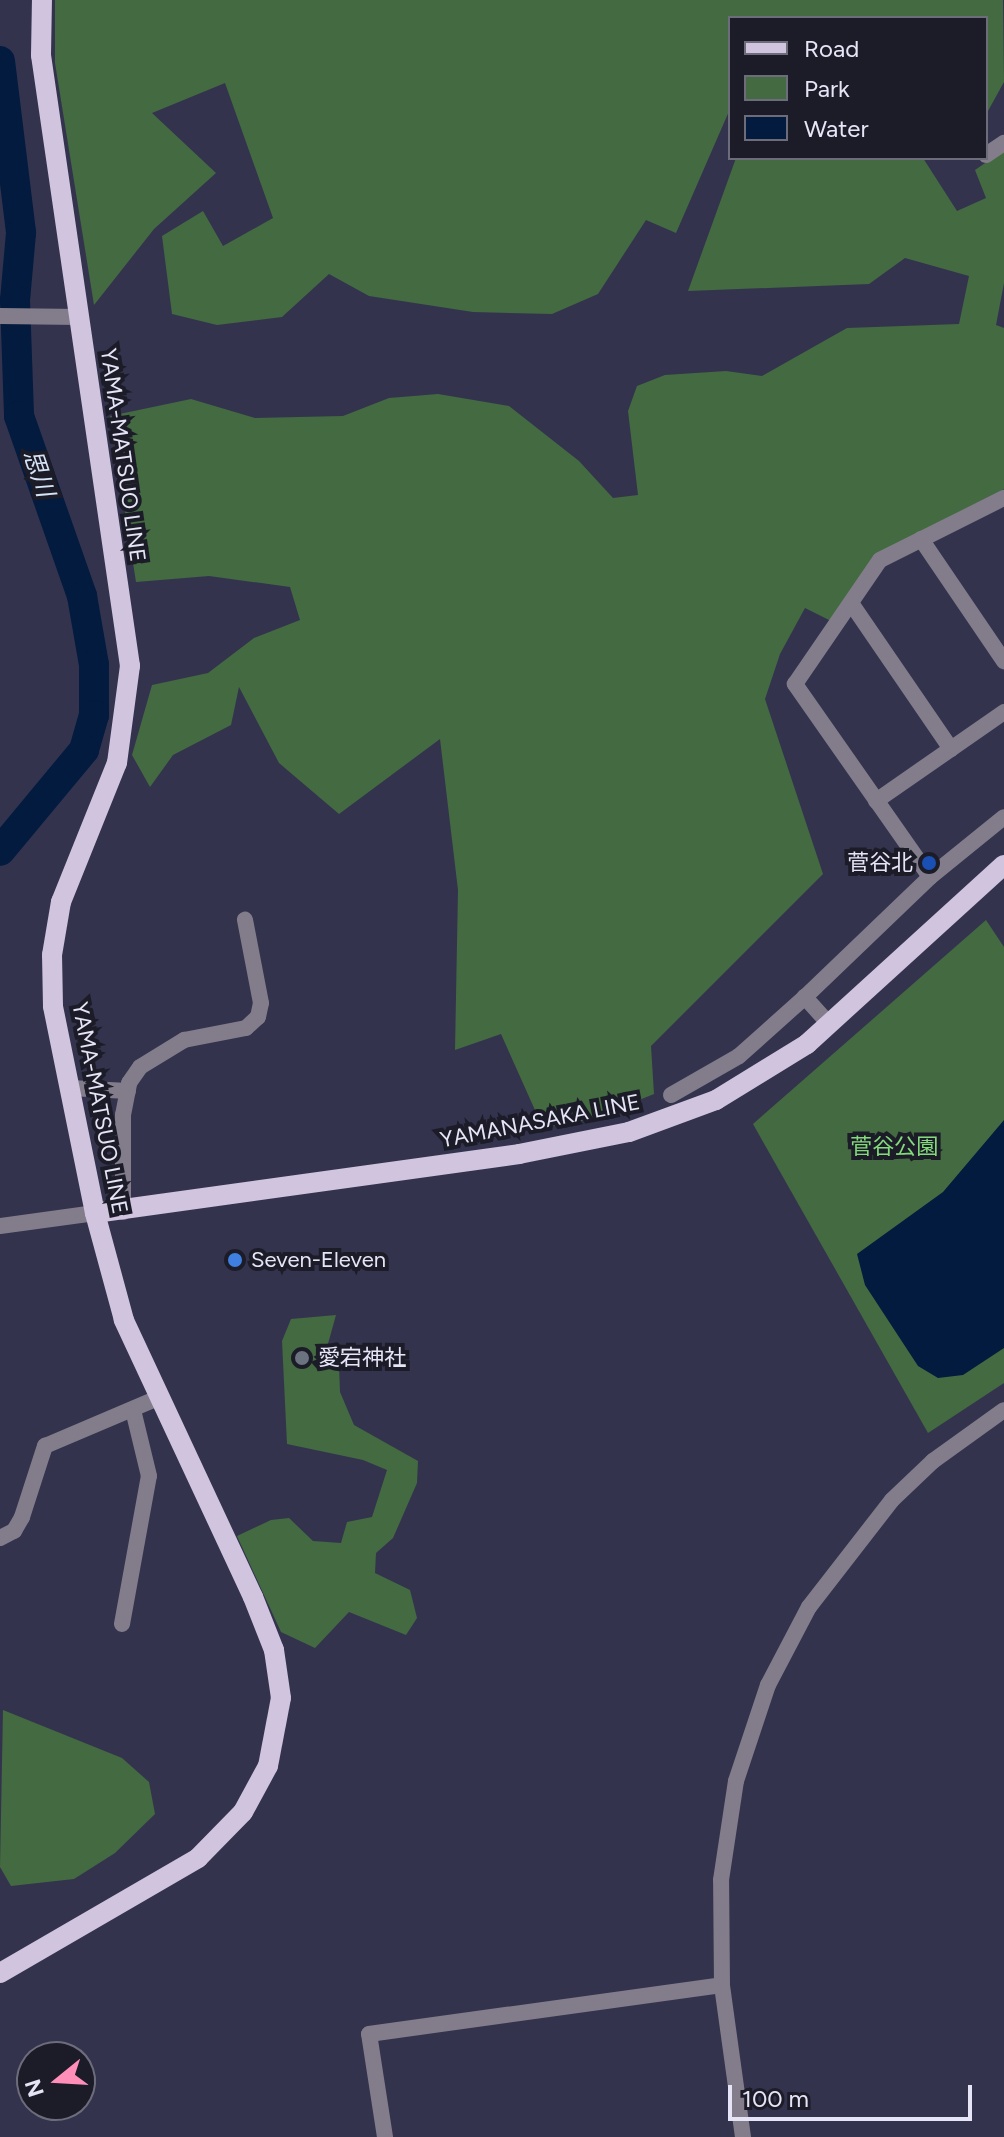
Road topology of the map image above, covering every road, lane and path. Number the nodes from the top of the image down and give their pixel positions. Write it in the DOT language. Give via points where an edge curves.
graph roads {
  1 [pos="42,0"];
  2 [pos="0,316"];
  3 [pos="79,317"];
  4 [pos="1004,498"];
  5 [pos="921,539"];
  6 [pos="851,603"];
  7 [pos="1004,661"];
  8 [pos="1004,712"];
  9 [pos="951,749"];
  10 [pos="876,801"];
  11 [pos="1004,817"];
  12 [pos="1004,865"];
  13 [pos="930,877"];
  14 [pos="245,920"];
  15 [pos="805,997"];
  16 [pos="830,1025"];
  17 [pos="70,1088"];
  18 [pos="128,1091"];
  19 [pos="671,1095"];
  20 [pos="123,1212"];
  21 [pos="95,1213"];
  22 [pos="0,1226"];
  23 [pos="158,1398"];
  24 [pos="133,1410"];
  25 [pos="1004,1410"];
  26 [pos="0,1538"];
  27 [pos="122,1624"];
  28 [pos="0,1973"];
  29 [pos="722,1985"];
  30 [pos="385,2137"];
  31 [pos="743,2137"];
  1 -- 3 [label="main road, YAMA-MATSUO LINE" via="41,55"];
  2 -- 3 [label="street"];
  3 -- 17 [label="main road, YAMA-MATSUO LINE" via="130,666 117,763 61,902 52,955 53,1006"];
  4 -- 5 [label="street"];
  5 -- 6 [label="street" via="880,560"];
  5 -- 7 [label="street"];
  6 -- 9 [label="street"];
  6 -- 10 [label="street" via="795,684"];
  8 -- 9 [label="street"];
  9 -- 10 [label="street"];
  10 -- 13 [label="street"];
  11 -- 13 [label="street"];
  12 -- 16 [label="main road, YAMANASAKA LINE"];
  13 -- 15 [label="street"];
  14 -- 18 [label="street" via="261,1003 258,1017 246,1028 209,1032 160,1051 140,1067"];
  15 -- 16 [label="street"];
  15 -- 19 [label="street" via="739,1056"];
  16 -- 20 [label="main road, YAMANASAKA LINE" via="772,1070 716,1100 629,1132 519,1154"];
  17 -- 18 [label="street"];
  17 -- 21 [label="main road, YAMA-MATSUO LINE"];
  18 -- 20 [label="street" via="119,1156"];
  20 -- 21 [label="main road, YAMANASAKA LINE"];
  21 -- 22 [label="street"];
  21 -- 23 [label="main road, YAMA-MATSUO LINE" via="124,1320"];
  23 -- 24 [label="street"];
  23 -- 28 [label="main road, YAMA-MATSUO LINE" via="224,1531 274,1650 281,1698 268,1766 243,1812 198,1858"];
  24 -- 26 [label="street" via="45,1446 22,1517 14,1531"];
  24 -- 27 [label="street" via="149,1476"];
  25 -- 29 [label="street" via="933,1461 892,1500 809,1607 768,1685 736,1781 721,1880"];
  29 -- 30 [label="street" via="369,2034"];
  29 -- 31 [label="street"];
}
